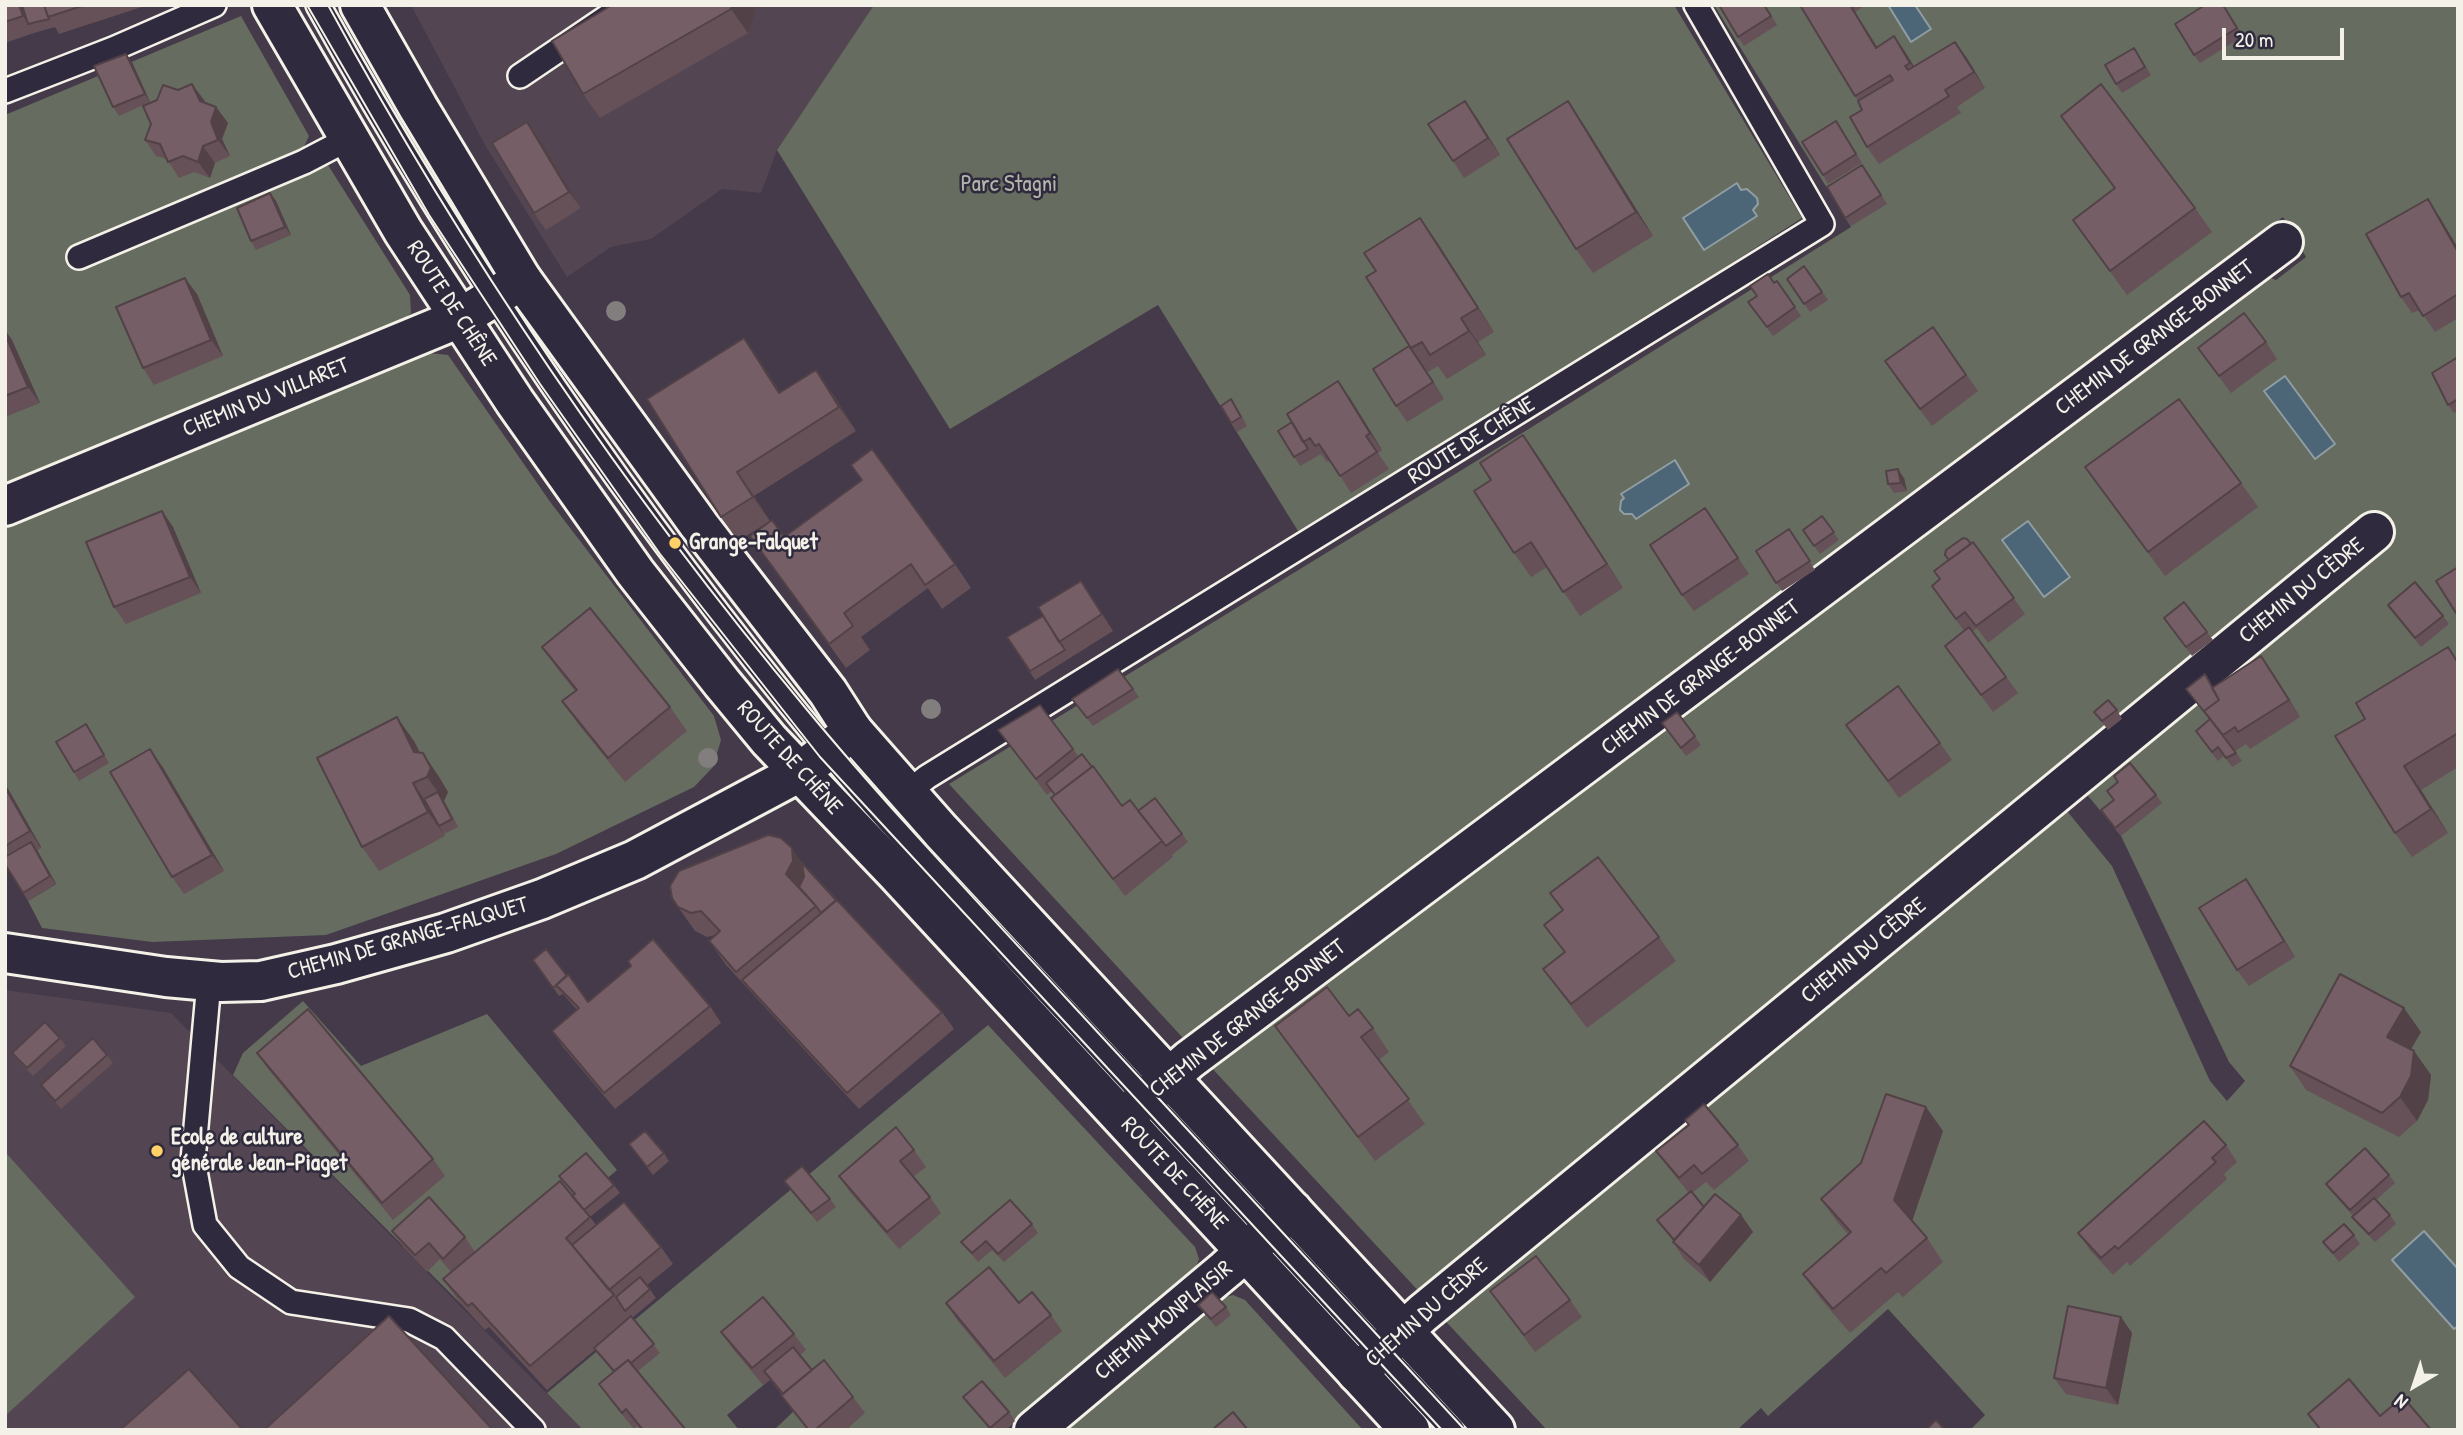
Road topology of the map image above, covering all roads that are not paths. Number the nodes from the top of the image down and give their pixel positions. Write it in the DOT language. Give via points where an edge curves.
graph roads {
  1 [pos="215,5"];
  2 [pos="272,5"];
  3 [pos="318,5"];
  4 [pos="360,5"];
  5 [pos="625,5"];
  6 [pos="1696,5"];
  7 [pos="520,76"];
  8 [pos="5,91"];
  9 [pos="348,139"];
  10 [pos="2283,242"];
  11 [pos="79,257"];
  12 [pos="508,289"];
  13 [pos="460,318"];
  14 [pos="5,506"];
  15 [pos="2374,532"];
  16 [pos="827,751"];
  17 [pos="907,793"];
  18 [pos="5,953"];
  19 [pos="209,982"];
  20 [pos="1146,1097"];
  21 [pos="1269,1231"];
  22 [pos="1381,1352"];
  23 [pos="533,1430"];
  24 [pos="1034,1430"];
  25 [pos="1410,1430"];
  26 [pos="1453,1430"];
  27 [pos="1495,1430"];
  1 -- 8 [label="lane"];
  2 -- 9 [label="street, ROUTE DE CHÊNE"];
  3 -- 12 [label="lane" via="430,200"];
  4 -- 12 [label="street, ROUTE DE CHÊNE" via="418,107"];
  5 -- 7 [label="lane"];
  6 -- 17 [label="lane, ROUTE DE CHÊNE" via="1822,224"];
  9 -- 11 [label="lane"];
  9 -- 13 [label="street, ROUTE DE CHÊNE"];
  10 -- 20 [label="street, CHEMIN DE GRANGE-BONNET"];
  12 -- 13 [label="street, CHEMIN DU VILLARET"];
  12 -- 16 [label="street, ROUTE DE CHÊNE" via="828,692"];
  13 -- 14 [label="street, CHEMIN DU VILLARET"];
  13 -- 16 [label="street, ROUTE DE CHÊNE" via="635,572 769,740"];
  15 -- 22 [label="street, CHEMIN DU CÈDRE"];
  16 -- 17 [label="street, ROUTE DE CHÊNE"];
  16 -- 19 [label="street, CHEMIN DE GRANGE-FALQUET" via="635,860 542,899 446,933 336,964 261,981"];
  16 -- 20 [label="street, ROUTE DE CHÊNE"];
  17 -- 20 [label="street, ROUTE DE CHÊNE"];
  18 -- 19 [label="street, CHEMIN DE GRANGE-FALQUET"];
  19 -- 23 [label="lane" via="193,1160 205,1225 239,1267 291,1301 409,1320 444,1338"];
  20 -- 21 [label="street, ROUTE DE CHÊNE"];
  20 -- 21 [label="street, ROUTE DE CHÊNE"];
  21 -- 22 [label="street, ROUTE DE CHÊNE"];
  21 -- 22 [label="street, ROUTE DE CHÊNE"];
  21 -- 24 [label="street, CHEMIN MONPLAISIR"];
  22 -- 25 [label="street, ROUTE DE CHÊNE"];
  22 -- 26 [label="lane"];
  22 -- 27 [label="street, ROUTE DE CHÊNE"];
}
